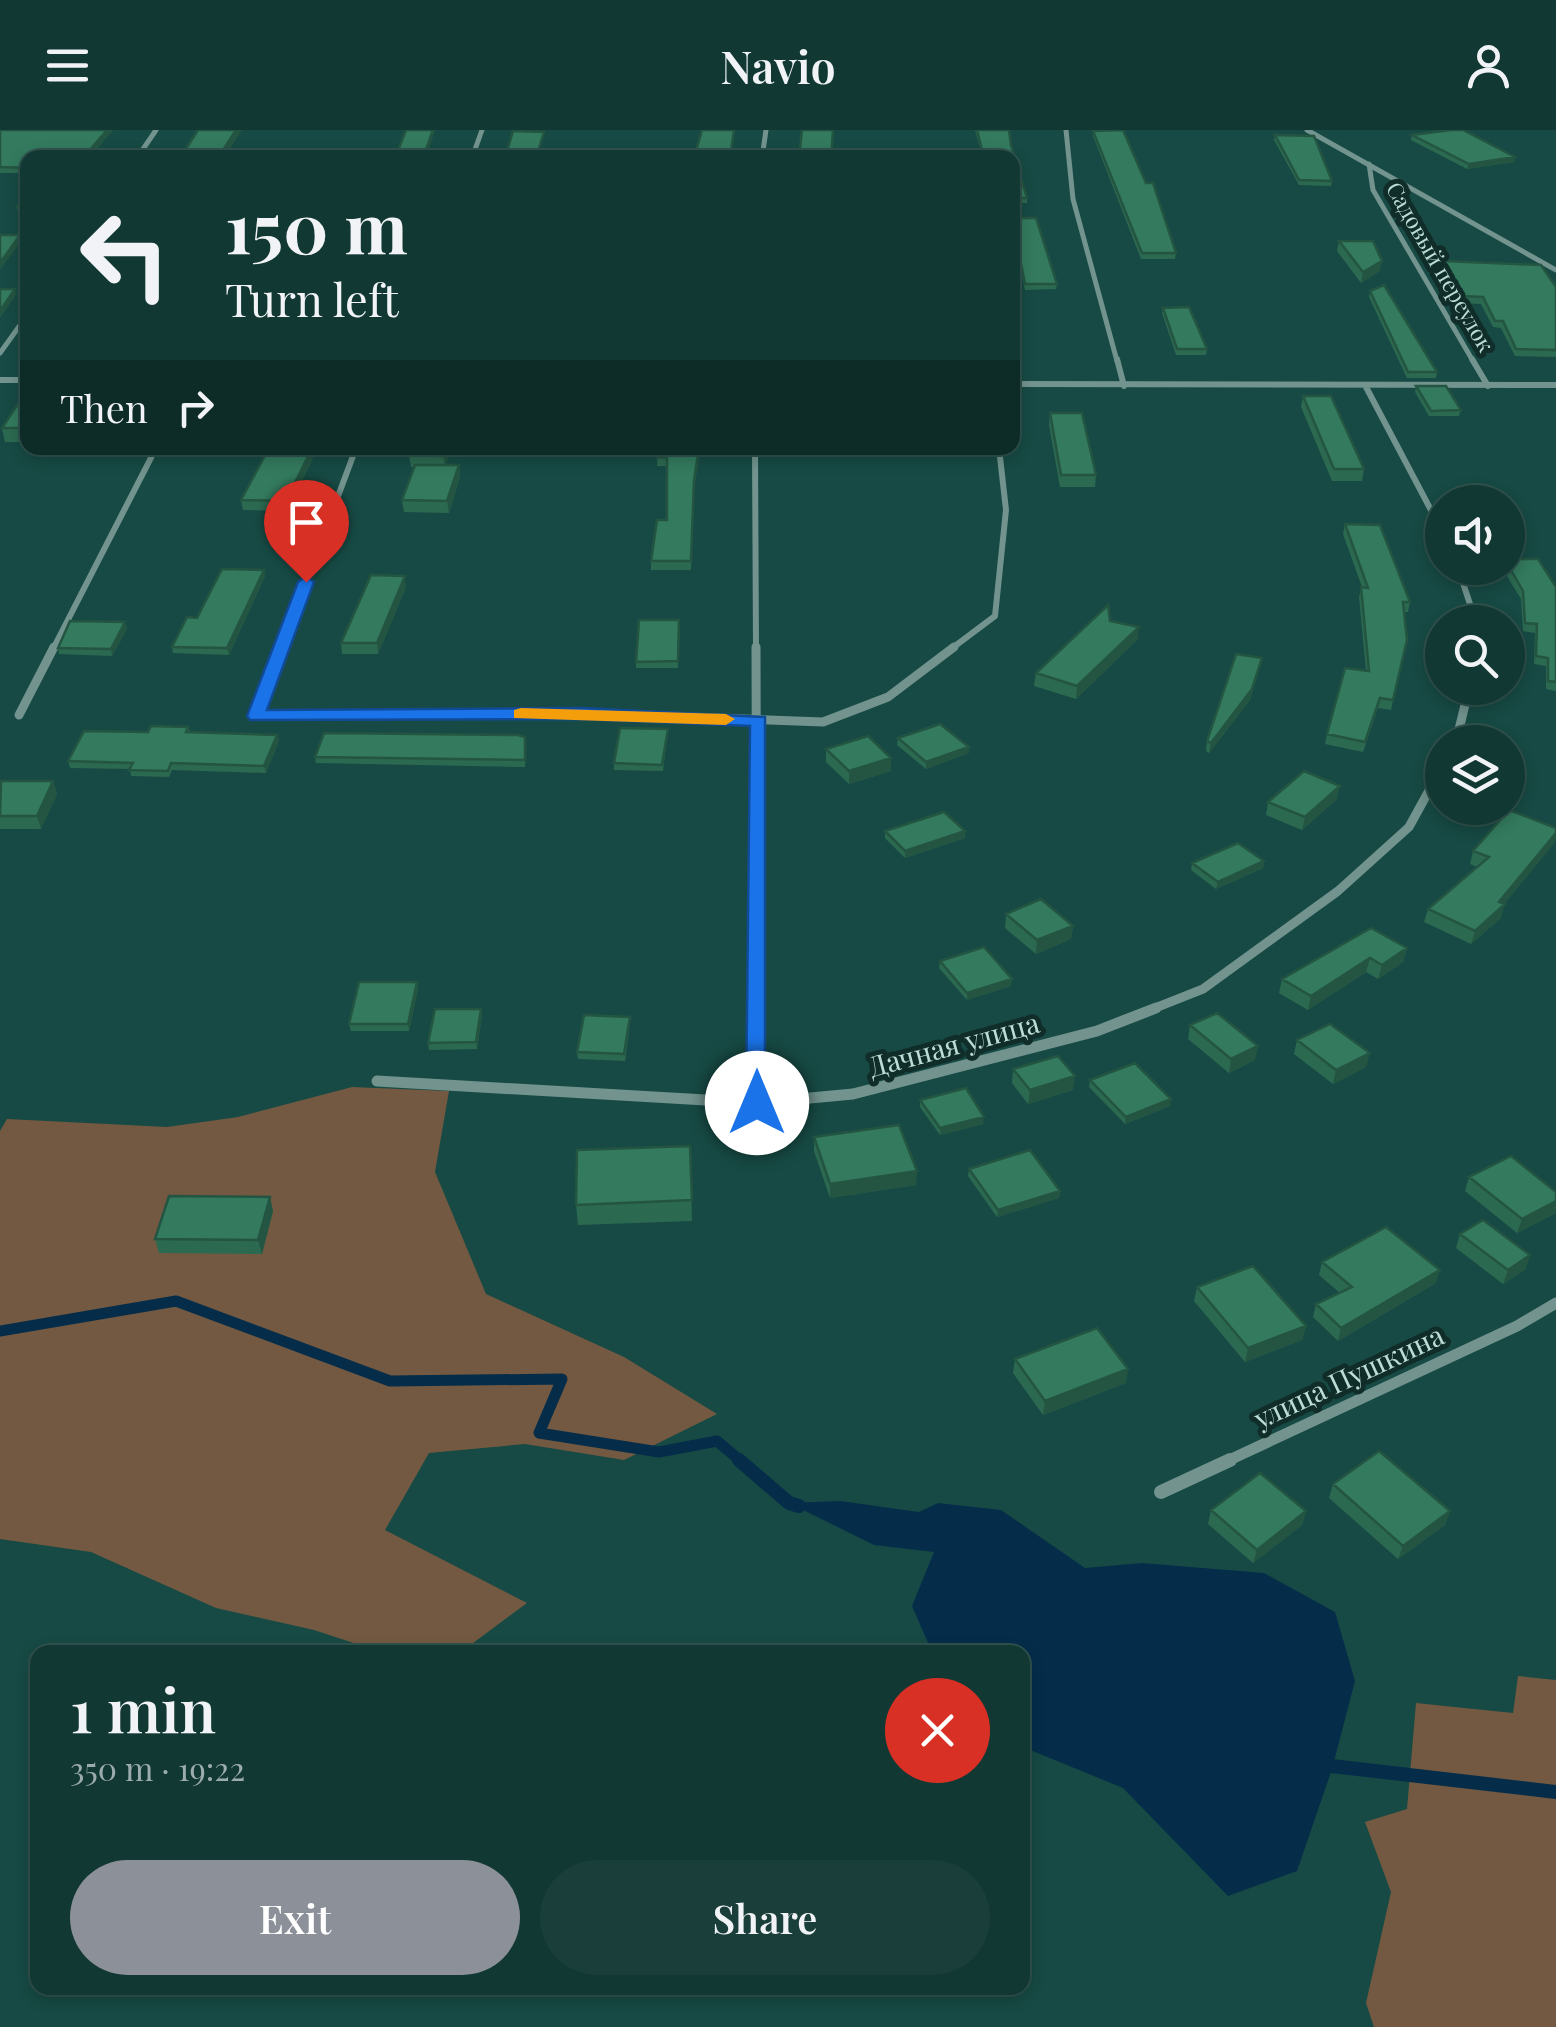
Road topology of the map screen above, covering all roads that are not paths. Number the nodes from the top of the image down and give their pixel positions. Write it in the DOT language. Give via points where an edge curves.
graph roads {
  1 [pos="1066,130"];
  2 [pos="1306,130"];
  3 [pos="1368,164"];
  4 [pos="1556,270"];
  5 [pos="20,325"];
  6 [pos="0,353"];
  7 [pos="1020,384"];
  8 [pos="1556,385"];
  9 [pos="1124,386"];
  10 [pos="1488,386"];
  11 [pos="1366,387"];
  12 [pos="152,455"];
  13 [pos="353,455"];
  14 [pos="755,455"];
  15 [pos="1000,455"];
  16 [pos="1425,499"];
  17 [pos="19,715"];
  18 [pos="759,720"];
  19 [pos="1425,797"];
  20 [pos="377,1081"];
  21 [pos="757,1103"];
  22 [pos="1556,1303"];
  23 [pos="1162,1492"];
  1 -- 9 [label="street" via="1073,199"];
  2 -- 3 [label="street"];
  3 -- 4 [label="street"];
  3 -- 10 [label="street, Садовый переулок" via="1372,190"];
  5 -- 6 [label="street"];
  7 -- 9 [label="street"];
  8 -- 10 [label="street"];
  9 -- 11 [label="street"];
  10 -- 11 [label="street"];
  11 -- 16 [label="street"];
  12 -- 17 [label="street"];
  13 -- 18 [label="street" via="256,716 581,713"];
  14 -- 18 [label="street"];
  15 -- 18 [label="street" via="1006,510 995,616 872,706 823,722"];
  18 -- 21 [label="street"];
  19 -- 21 [label="street, Дачная улица" via="1409,827 1338,891 1203,989 1097,1031 872,1090"];
  20 -- 21 [label="street, Дачная улица"];
  22 -- 23 [label="street, улица Пушкина"];
}
